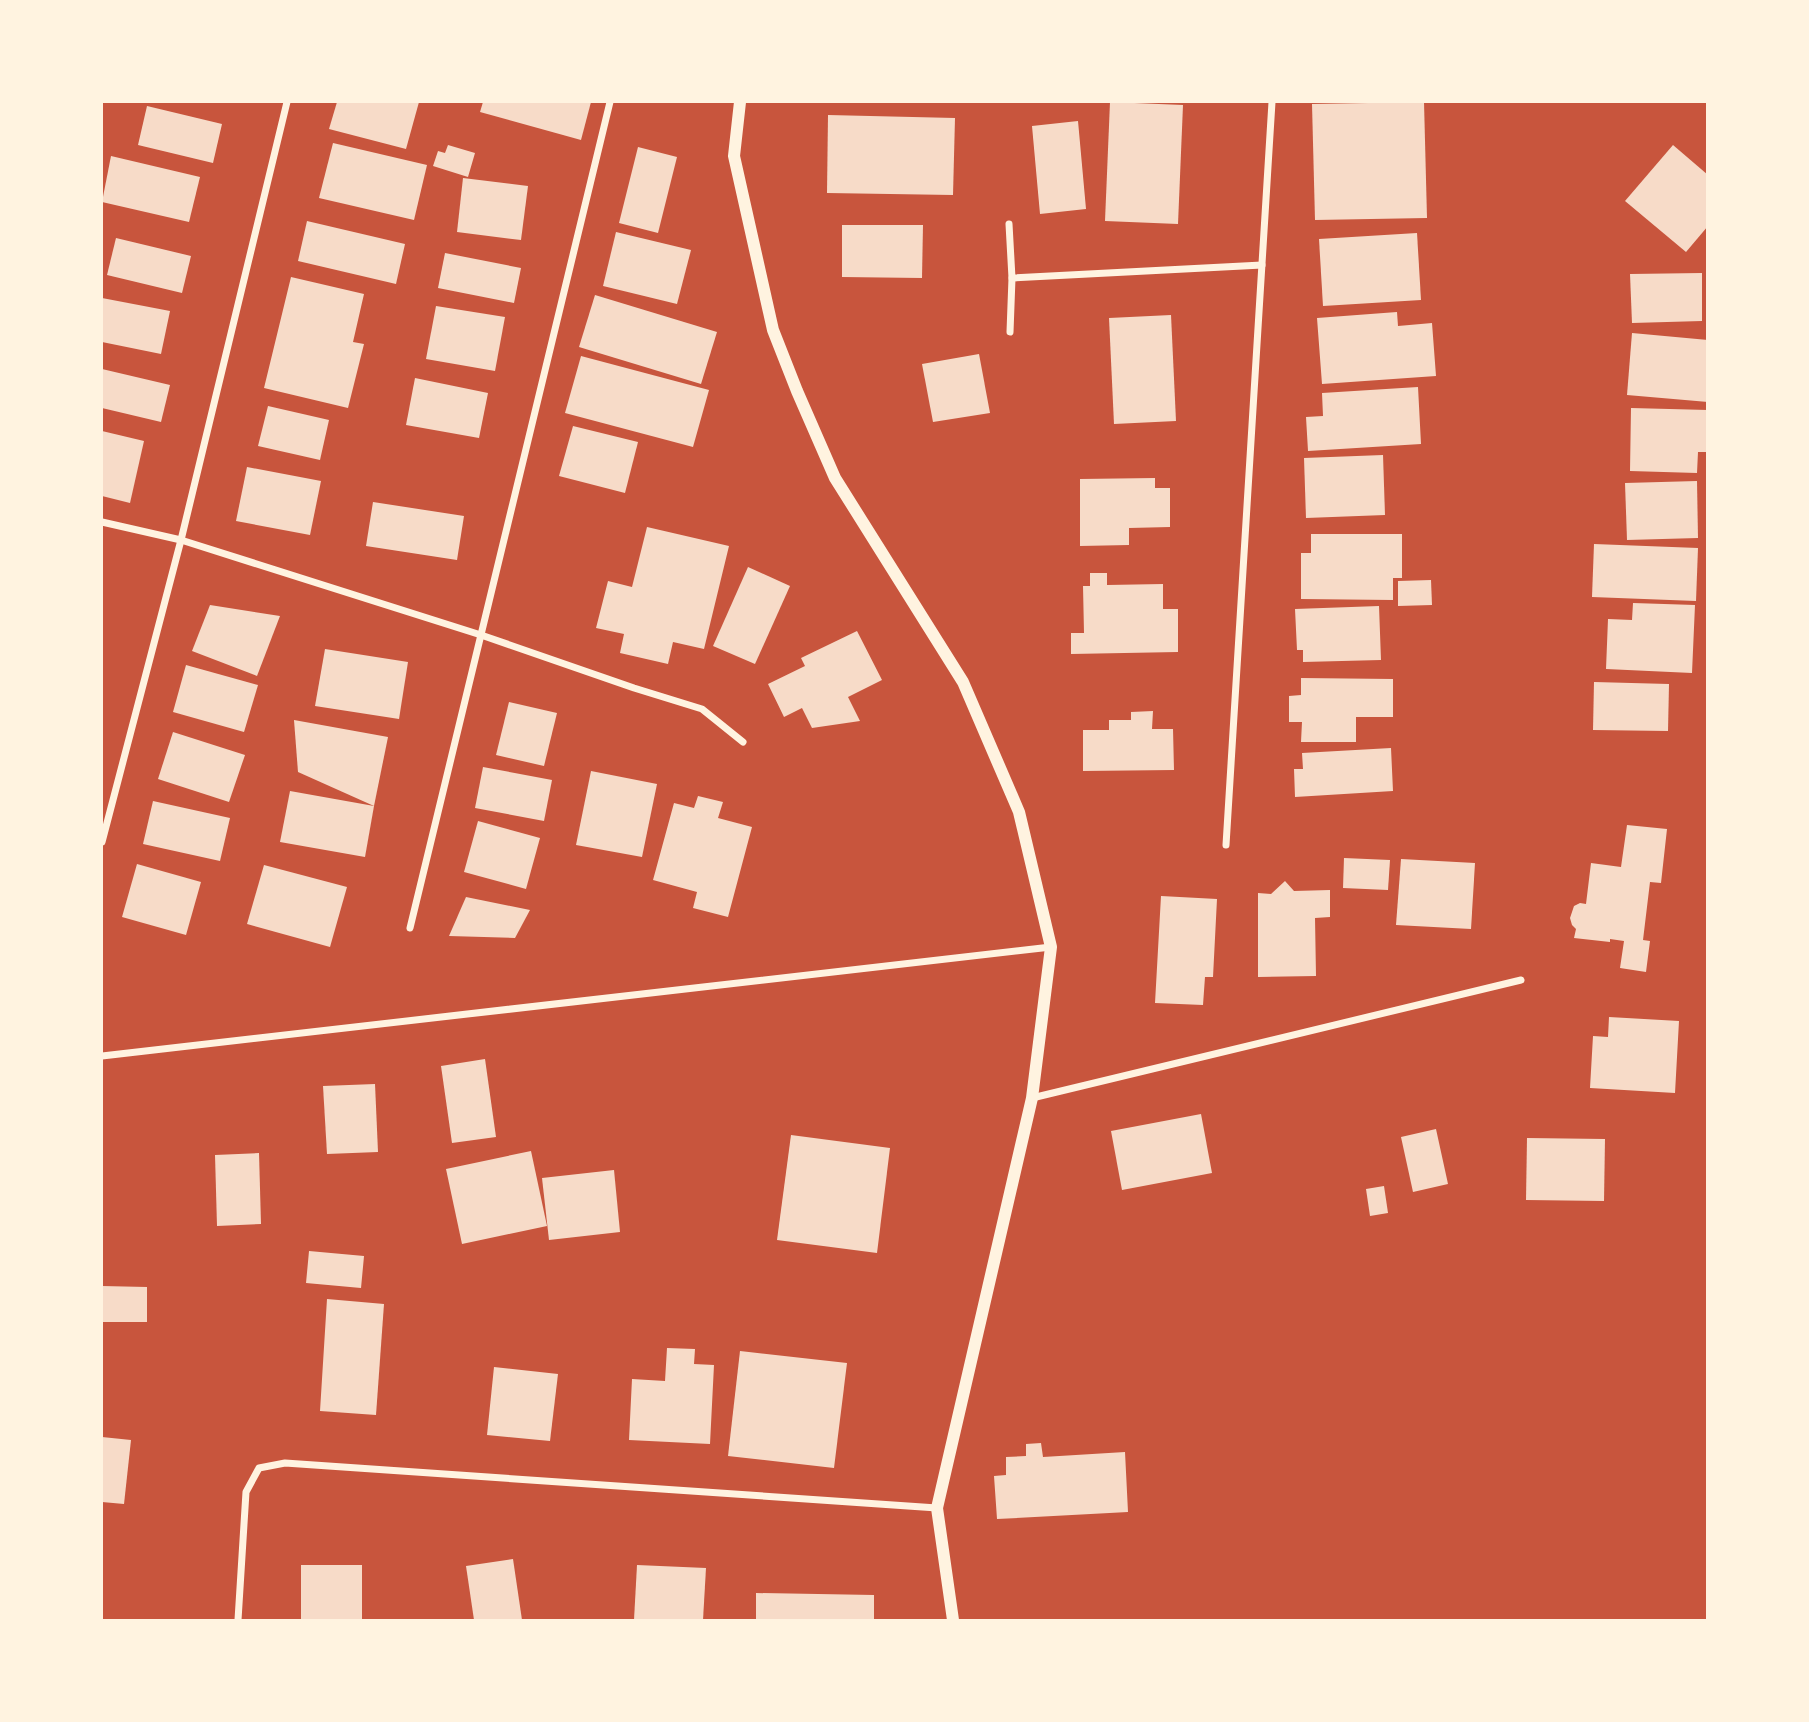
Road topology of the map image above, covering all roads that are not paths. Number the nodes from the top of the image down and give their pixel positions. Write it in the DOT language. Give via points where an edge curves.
graph roads {
  1 [pos="288,102"];
  2 [pos="610,102"];
  3 [pos="740,102"];
  4 [pos="1272,102"];
  5 [pos="1009,224"];
  6 [pos="1262,265"];
  7 [pos="1012,278"];
  8 [pos="1010,332"];
  9 [pos="102,522"];
  10 [pos="181,540"];
  11 [pos="481,635"];
  12 [pos="743,742"];
  13 [pos="102,842"];
  14 [pos="1226,845"];
  15 [pos="410,928"];
  16 [pos="1051,947"];
  17 [pos="1521,980"];
  18 [pos="102,1056"];
  19 [pos="1032,1098"];
  20 [pos="937,1508"];
  21 [pos="238,1620"];
  22 [pos="953,1620"];
  1 -- 10 [label="street"];
  2 -- 11 [label="street"];
  3 -- 16 [label="street" via="734,156 773,330 835,478 964,682 1019,812"];
  4 -- 6 [label="street"];
  5 -- 7 [label="street"];
  6 -- 7 [label="street"];
  6 -- 14 [label="street"];
  7 -- 8 [label="street"];
  9 -- 10 [label="street"];
  10 -- 11 [label="street"];
  10 -- 13 [label="street"];
  11 -- 12 [label="street" via="702,709"];
  11 -- 15 [label="street"];
  16 -- 18 [label="street"];
  16 -- 19 [label="street"];
  17 -- 19 [label="street"];
  19 -- 20 [label="street"];
  20 -- 21 [label="street" via="285,1463 259,1468 246,1492"];
  20 -- 22 [label="street"];
}
